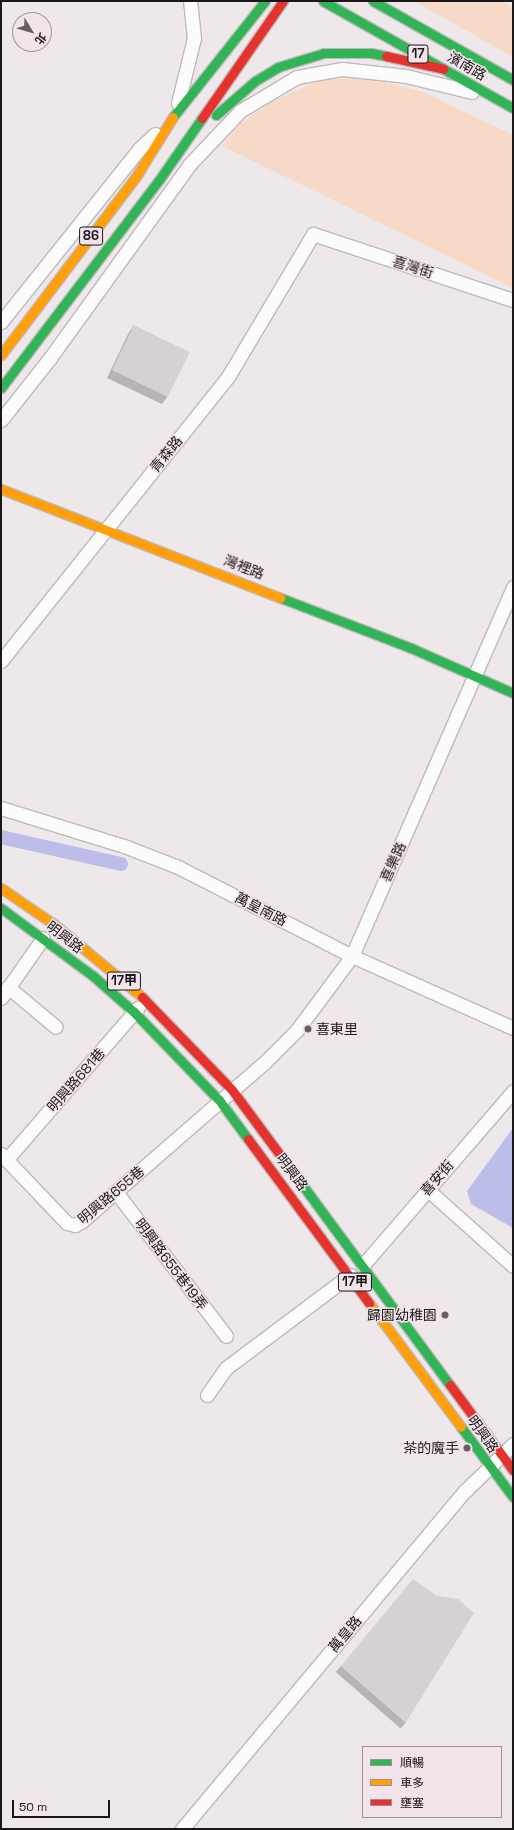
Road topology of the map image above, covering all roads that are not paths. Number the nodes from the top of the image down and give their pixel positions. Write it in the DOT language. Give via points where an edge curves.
graph roads {
  1 [pos="190,1"];
  2 [pos="265,1"];
  3 [pos="282,1"];
  4 [pos="323,1"];
  5 [pos="373,1"];
  6 [pos="444,69"];
  7 [pos="513,80"];
  8 [pos="492,96"];
  9 [pos="513,108"];
  10 [pos="174,116"];
  11 [pos="178,152"];
  12 [pos="313,234"];
  13 [pos="513,300"];
  14 [pos="1,322"];
  15 [pos="2,354"];
  16 [pos="1,388"];
  17 [pos="1,420"];
  18 [pos="1,489"];
  19 [pos="106,529"];
  20 [pos="513,588"];
  21 [pos="1,661"];
  22 [pos="476,676"];
  23 [pos="513,693"];
  24 [pos="1,808"];
  25 [pos="1,888"];
  26 [pos="1,908"];
  27 [pos="43,938"];
  28 [pos="352,956"];
  29 [pos="5,992"];
  30 [pos="146,1000"];
  31 [pos="134,1012"];
  32 [pos="56,1027"];
  33 [pos="513,1028"];
  34 [pos="232,1090"];
  35 [pos="513,1091"];
  36 [pos="219,1100"];
  37 [pos="4,1157"];
  38 [pos="428,1190"];
  39 [pos="116,1192"];
  40 [pos="363,1265"];
  41 [pos="513,1266"];
  42 [pos="350,1275"];
  43 [pos="226,1336"];
  44 [pos="207,1395"];
  45 [pos="513,1444"];
  46 [pos="502,1454"];
  47 [pos="490,1466"];
  48 [pos="513,1470"];
  49 [pos="513,1497"];
  50 [pos="182,1829"];
  1 -- 10 [label="street" via="194,38"];
  2 -- 10 [label="main road"];
  3 -- 11 [label="main road"];
  4 -- 6 [label="main road, 濱南路 / 17"];
  5 -- 7 [label="main road, 濱南路 / 17"];
  6 -- 8 [label="main road, 濱南路 / 17"];
  6 -- 11 [label="main road" via="371,54 324,53 300,58 254,81"];
  8 -- 9 [label="main road, 濱南路 / 17"];
  8 -- 17 [label="street" via="406,76 342,69 297,77 240,111 189,165 50,358"];
  10 -- 14 [label="street" via="139,149"];
  10 -- 15 [label="main road, 86" via="137,175"];
  11 -- 16 [label="main road, 86"];
  12 -- 13 [label="street, 喜灣街"];
  12 -- 19 [label="street, 青森路" via="229,375"];
  18 -- 19 [label="main road, 灣裡路"];
  19 -- 21 [label="street, 青森路"];
  19 -- 22 [label="main road, 灣裡路" via="411,648"];
  20 -- 22 [label="street, 喜樂路"];
  22 -- 23 [label="main road, 灣裡路"];
  22 -- 28 [label="street, 喜樂路"];
  24 -- 28 [label="street, 萬皇南路" via="124,846 178,866"];
  25 -- 30 [label="main road, 明興路 / 17甲" via="55,925"];
  26 -- 27 [label="main road, 明興路 / 17甲"];
  27 -- 29 [label="street"];
  27 -- 31 [label="main road, 明興路 / 17甲" via="92,975"];
  28 -- 33 [label="street, 萬皇南路"];
  28 -- 34 [label="street, 喜樂路" via="297,1030"];
  29 -- 32 [label="street"];
  30 -- 31 [label="street, 明興路681巷"];
  30 -- 34 [label="main road, 明興路 / 17甲"];
  31 -- 36 [label="main road, 明興路 / 17甲"];
  31 -- 37 [label="street, 明興路681巷"];
  34 -- 36 [label="street, 喜樂路"];
  34 -- 40 [label="main road, 明興路 / 17甲"];
  35 -- 38 [label="street, 喜安街"];
  36 -- 39 [label="street, 明興路655巷"];
  36 -- 42 [label="main road, 明興路 / 17甲"];
  37 -- 39 [label="street, 明興路655巷" via="66,1223 75,1225 82,1221"];
  38 -- 40 [label="street, 喜安街"];
  38 -- 41 [label="street"];
  39 -- 43 [label="street, 明興路655巷19弄"];
  40 -- 46 [label="main road, 明興路 / 17甲"];
  42 -- 44 [label="street" via="226,1368"];
  42 -- 47 [label="main road, 明興路 / 17甲"];
  45 -- 46 [label="street, 萬皇路"];
  46 -- 47 [label="street, 萬皇路"];
  46 -- 48 [label="main road, 明興路 / 17甲"];
  47 -- 49 [label="main road, 明興路 / 17甲"];
  47 -- 50 [label="street, 萬皇路" via="460,1497"];
}
